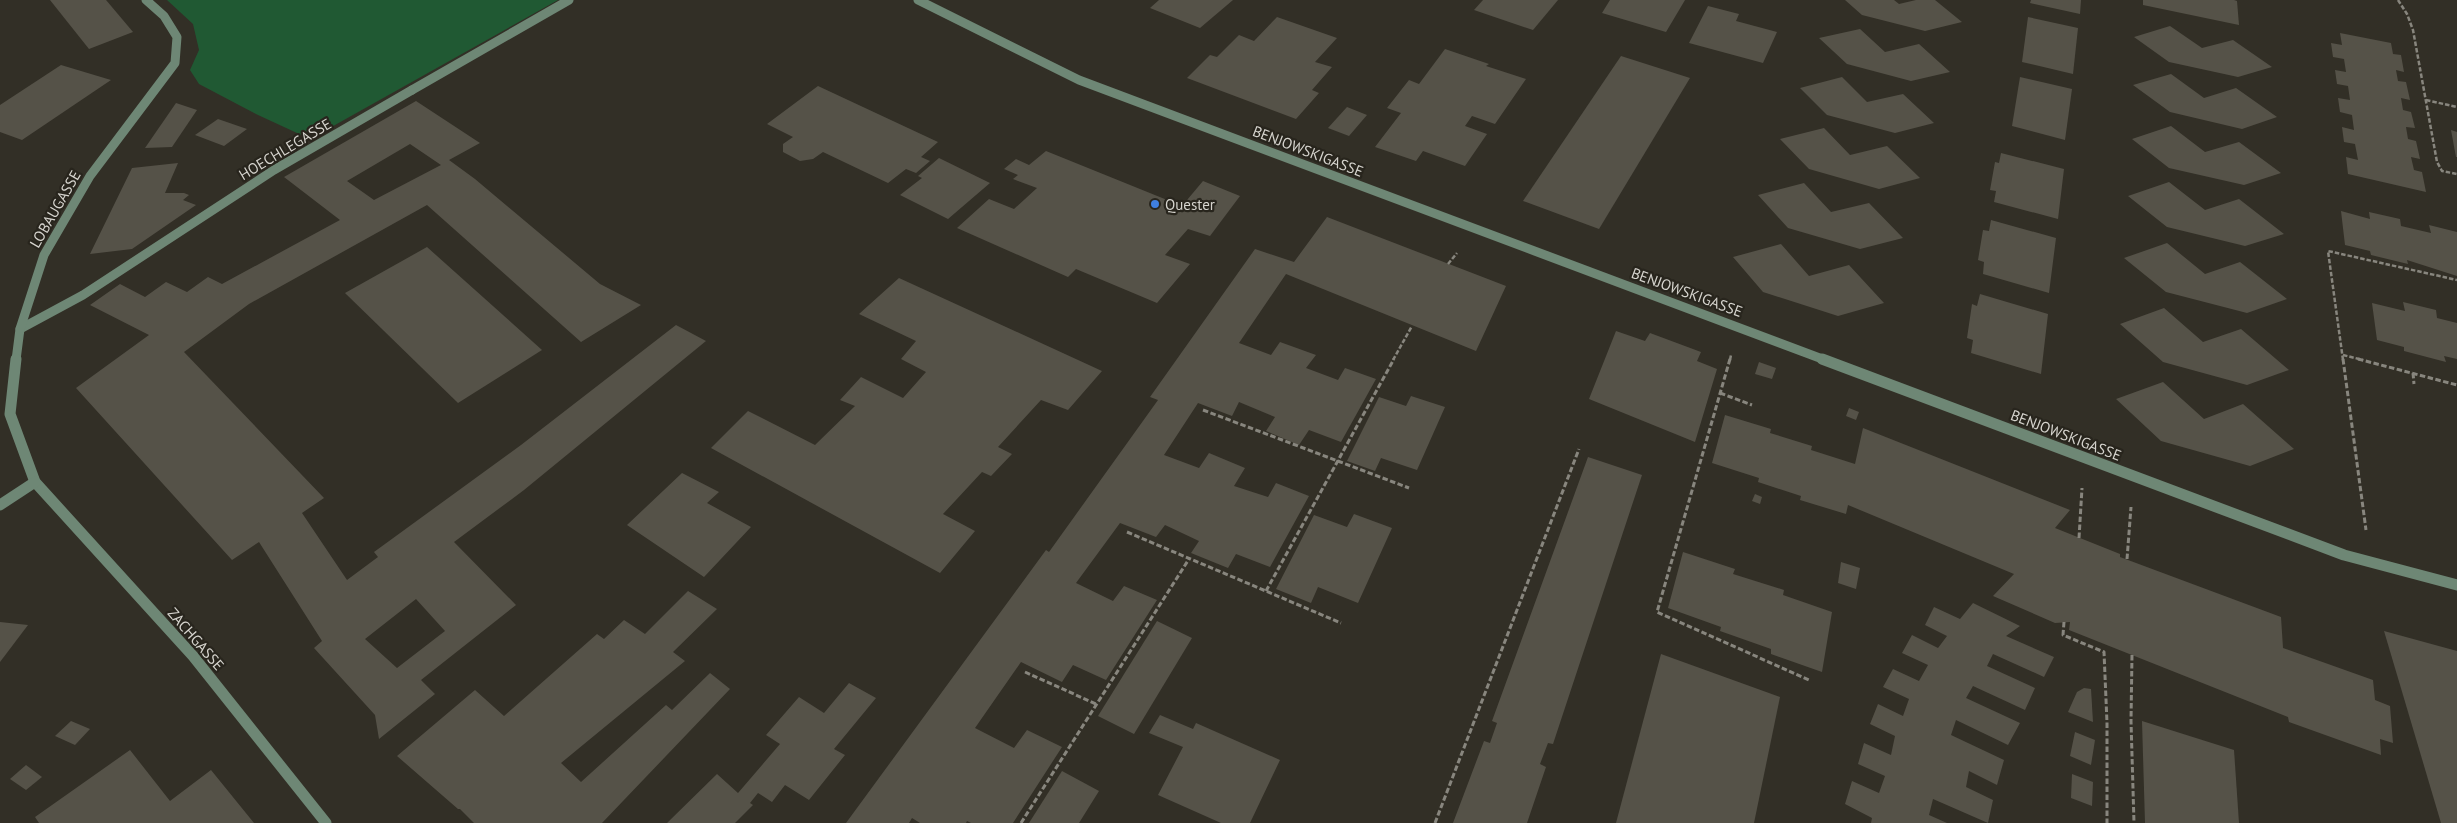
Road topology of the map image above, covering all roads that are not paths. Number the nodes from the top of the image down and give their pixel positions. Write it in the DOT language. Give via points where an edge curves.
graph roads {
  1 [pos="146,0"];
  2 [pos="569,0"];
  3 [pos="918,0"];
  4 [pos="20,329"];
  5 [pos="35,482"];
  6 [pos="0,505"];
  7 [pos="2457,585"];
  8 [pos="326,823"];
  1 -- 4 [label="street, LOBAUGASSE" via="164,16 177,36 176,63 90,176 44,255"];
  2 -- 4 [label="street, HOECHLEGASSE" via="274,170 83,295"];
  3 -- 7 [label="street, BENJOWSKIGASSE" via="1089,84 2344,555"];
  4 -- 5 [label="street, LOBAUGASSE" via="10,414"];
  5 -- 6 [label="street"];
  5 -- 8 [label="street, ZACHGASSE" via="193,656"];
}
